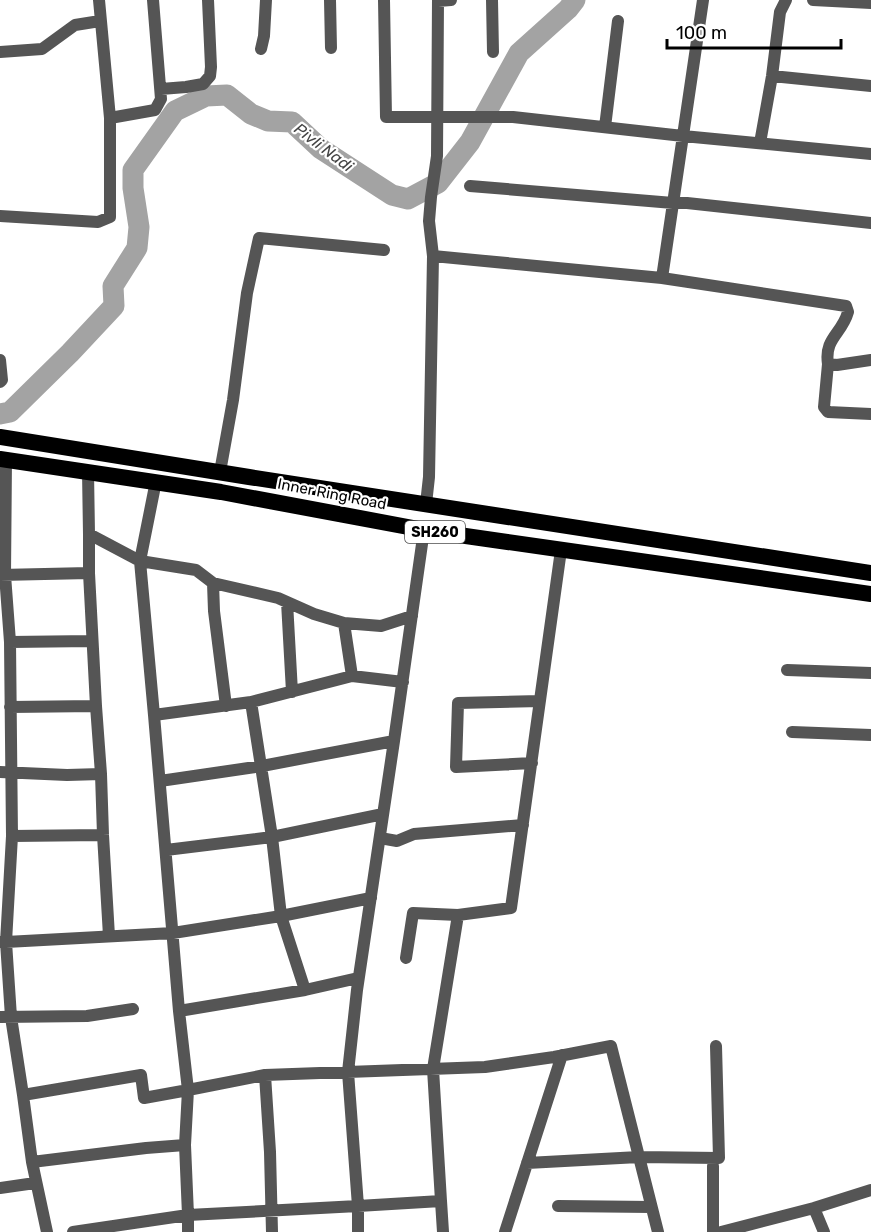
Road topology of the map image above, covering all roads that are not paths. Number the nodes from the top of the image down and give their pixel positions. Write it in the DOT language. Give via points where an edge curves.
graph roads {
  1 [pos="99,0"];
  2 [pos="153,0"];
  3 [pos="208,0"];
  4 [pos="266,0"];
  5 [pos="330,0"];
  6 [pos="384,0"];
  7 [pos="438,0"];
  8 [pos="451,0"];
  9 [pos="492,0"];
  10 [pos="703,0"];
  11 [pos="786,0"];
  12 [pos="813,0"];
  13 [pos="852,1"];
  14 [pos="871,3"];
  15 [pos="100,21"];
  16 [pos="618,21"];
  17 [pos="331,48"];
  18 [pos="261,49"];
  19 [pos="0,52"];
  20 [pos="493,52"];
  21 [pos="772,76"];
  22 [pos="871,86"];
  23 [pos="160,89"];
  24 [pos="438,116"];
  25 [pos="110,118"];
  26 [pos="605,127"];
  27 [pos="683,136"];
  28 [pos="760,143"];
  29 [pos="871,154"];
  30 [pos="470,186"];
  31 [pos="673,203"];
  32 [pos="0,216"];
  33 [pos="871,223"];
  34 [pos="384,250"];
  35 [pos="433,256"];
  36 [pos="662,278"];
  37 [pos="0,360"];
  38 [pos="871,360"];
  39 [pos="828,364"];
  40 [pos="0,382"];
  41 [pos="871,414"];
  42 [pos="0,437"];
  43 [pos="3,459"];
  44 [pos="88,471"];
  45 [pos="220,472"];
  46 [pos="156,481"];
  47 [pos="426,504"];
  48 [pos="424,530"];
  49 [pos="89,534"];
  50 [pos="561,550"];
  51 [pos="140,561"];
  52 [pos="89,573"];
  53 [pos="871,573"];
  54 [pos="2,575"];
  55 [pos="213,583"];
  56 [pos="871,594"];
  57 [pos="287,602"];
  58 [pos="412,616"];
  59 [pos="344,623"];
  60 [pos="92,640"];
  61 [pos="10,642"];
  62 [pos="787,670"];
  63 [pos="871,673"];
  64 [pos="352,676"];
  65 [pos="403,682"];
  66 [pos="292,692"];
  67 [pos="540,701"];
  68 [pos="251,702"];
  69 [pos="96,706"];
  70 [pos="226,706"];
  71 [pos="10,707"];
  72 [pos="154,716"];
  73 [pos="792,732"];
  74 [pos="871,735"];
  75 [pos="394,741"];
  76 [pos="531,763"];
  77 [pos="262,766"];
  78 [pos="6,772"];
  79 [pos="101,774"];
  80 [pos="160,781"];
  81 [pos="383,814"];
  82 [pos="523,825"];
  83 [pos="103,835"];
  84 [pos="12,836"];
  85 [pos="272,837"];
  86 [pos="380,838"];
  87 [pos="166,850"];
  88 [pos="371,898"];
  89 [pos="458,915"];
  90 [pos="281,916"];
  91 [pos="173,933"];
  92 [pos="109,936"];
  93 [pos="3,942"];
  94 [pos="406,958"];
  95 [pos="358,978"];
  96 [pos="305,990"];
  97 [pos="133,1009"];
  98 [pos="178,1011"];
  99 [pos="5,1017"];
  100 [pos="716,1046"];
  101 [pos="562,1055"];
  102 [pos="433,1069"];
  103 [pos="348,1072"];
  104 [pos="265,1076"];
  105 [pos="188,1090"];
  106 [pos="23,1095"];
  107 [pos="184,1145"];
  108 [pos="639,1157"];
  109 [pos="32,1162"];
  110 [pos="527,1163"];
  111 [pos="713,1166"];
  112 [pos="35,1183"];
  113 [pos="0,1188"];
  114 [pos="871,1190"];
  115 [pos="441,1201"];
  116 [pos="358,1206"];
  117 [pos="558,1206"];
  118 [pos="651,1207"];
  119 [pos="814,1208"];
  120 [pos="272,1210"];
  121 [pos="188,1215"];
  122 [pos="46,1232"];
  123 [pos="73,1232"];
  124 [pos="188,1232"];
  125 [pos="272,1232"];
  126 [pos="358,1232"];
  127 [pos="443,1232"];
  128 [pos="505,1232"];
  129 [pos="657,1232"];
  130 [pos="713,1232"];
  131 [pos="722,1232"];
  132 [pos="824,1232"];
  1 -- 15 [label="street"];
  2 -- 23 [label="street"];
  3 -- 23 [label="street" via="210,76 202,84"];
  4 -- 18 [label="street"];
  5 -- 17 [label="street"];
  6 -- 24 [label="street" via="386,117"];
  7 -- 8 [label="street"];
  7 -- 24 [label="street"];
  9 -- 20 [label="street"];
  10 -- 27 [label="street"];
  11 -- 21 [label="street" via="780,12"];
  12 -- 13 [label="street"];
  13 -- 14 [label="street"];
  15 -- 19 [label="street" via="75,25 42,49"];
  15 -- 25 [label="street"];
  16 -- 26 [label="street"];
  21 -- 22 [label="street"];
  21 -- 28 [label="street"];
  23 -- 25 [label="street" via="161,99 155,110"];
  24 -- 26 [label="street" via="513,117"];
  24 -- 35 [label="street" via="429,221"];
  25 -- 32 [label="street" via="110,217 98,222"];
  26 -- 27 [label="street"];
  27 -- 28 [label="street"];
  27 -- 31 [label="street"];
  28 -- 29 [label="street"];
  30 -- 31 [label="street"];
  31 -- 33 [label="street"];
  31 -- 36 [label="street"];
  34 -- 45 [label="street" via="260,238 247,293"];
  35 -- 36 [label="street"];
  35 -- 47 [label="street"];
  36 -- 39 [label="street" via="846,306 846,318 828,346"];
  37 -- 40 [label="street"];
  38 -- 39 [label="street"];
  39 -- 41 [label="street" via="824,407 828,412"];
  42 -- 45 [label="highway, Inner Ring Road / SH260"];
  43 -- 44 [label="highway, Inner Ring Road / SH260"];
  43 -- 54 [label="street"];
  44 -- 46 [label="highway, Inner Ring Road / SH260"];
  44 -- 49 [label="street"];
  45 -- 47 [label="highway, Inner Ring Road / SH260"];
  46 -- 48 [label="highway, Inner Ring Road / SH260"];
  46 -- 51 [label="street"];
  47 -- 53 [label="highway, Inner Ring Road / SH260"];
  48 -- 50 [label="highway, Inner Ring Road / SH260"];
  48 -- 58 [label="street"];
  49 -- 51 [label="street"];
  49 -- 52 [label="street"];
  50 -- 56 [label="highway, Inner Ring Road / SH260"];
  50 -- 67 [label="street"];
  51 -- 55 [label="street" via="196,570"];
  51 -- 72 [label="street"];
  52 -- 54 [label="street"];
  52 -- 60 [label="street"];
  54 -- 61 [label="street"];
  55 -- 57 [label="street"];
  55 -- 70 [label="street"];
  57 -- 59 [label="street"];
  57 -- 66 [label="street"];
  58 -- 59 [label="street" via="381,626"];
  58 -- 65 [label="street"];
  59 -- 64 [label="street"];
  60 -- 61 [label="street"];
  60 -- 69 [label="street"];
  61 -- 71 [label="street"];
  62 -- 63 [label="street"];
  64 -- 65 [label="street"];
  64 -- 66 [label="street"];
  65 -- 75 [label="street"];
  66 -- 68 [label="street"];
  67 -- 76 [label="street"];
  67 -- 76 [label="street" via="458,703 456,767"];
  68 -- 70 [label="street"];
  68 -- 77 [label="street"];
  69 -- 71 [label="street"];
  69 -- 79 [label="street"];
  70 -- 72 [label="street"];
  71 -- 78 [label="street"];
  72 -- 80 [label="street"];
  73 -- 74 [label="street"];
  75 -- 77 [label="street"];
  75 -- 81 [label="street"];
  76 -- 82 [label="street"];
  77 -- 80 [label="street"];
  77 -- 85 [label="street"];
  78 -- 79 [label="street"];
  78 -- 84 [label="street"];
  79 -- 83 [label="street"];
  80 -- 87 [label="street"];
  81 -- 85 [label="street"];
  81 -- 86 [label="street"];
  82 -- 86 [label="street" via="414,834 398,841"];
  82 -- 89 [label="street" via="511,908"];
  83 -- 84 [label="street"];
  83 -- 92 [label="street"];
  84 -- 93 [label="street"];
  85 -- 87 [label="street"];
  85 -- 90 [label="street"];
  86 -- 88 [label="street"];
  87 -- 91 [label="street"];
  88 -- 90 [label="street"];
  88 -- 95 [label="street"];
  89 -- 94 [label="street" via="413,913"];
  89 -- 102 [label="street"];
  90 -- 91 [label="street"];
  90 -- 96 [label="street"];
  91 -- 92 [label="street"];
  91 -- 98 [label="street"];
  92 -- 93 [label="street"];
  93 -- 99 [label="street"];
  95 -- 96 [label="street"];
  95 -- 103 [label="street"];
  96 -- 98 [label="street"];
  97 -- 99 [label="street" via="87,1016"];
  98 -- 105 [label="street"];
  99 -- 106 [label="street"];
  100 -- 108 [label="street" via="719,1158"];
  101 -- 102 [label="street" via="485,1067"];
  101 -- 108 [label="street" via="611,1046"];
  101 -- 110 [label="street"];
  102 -- 103 [label="street"];
  102 -- 115 [label="street"];
  103 -- 104 [label="street"];
  103 -- 116 [label="street"];
  104 -- 105 [label="street"];
  104 -- 120 [label="street"];
  105 -- 106 [label="street" via="144,1098 141,1076"];
  105 -- 107 [label="street"];
  106 -- 109 [label="street"];
  107 -- 109 [label="street"];
  107 -- 121 [label="street"];
  108 -- 110 [label="street"];
  108 -- 118 [label="street"];
  109 -- 112 [label="street"];
  110 -- 128 [label="street"];
  111 -- 130 [label="street"];
  112 -- 113 [label="street"];
  112 -- 122 [label="street"];
  114 -- 119 [label="street"];
  115 -- 116 [label="street"];
  115 -- 127 [label="street"];
  116 -- 120 [label="street"];
  116 -- 126 [label="street"];
  117 -- 118 [label="street"];
  118 -- 129 [label="street"];
  119 -- 131 [label="street"];
  119 -- 132 [label="street"];
  120 -- 121 [label="street"];
  120 -- 125 [label="street"];
  121 -- 123 [label="street"];
  121 -- 124 [label="street"];
}
